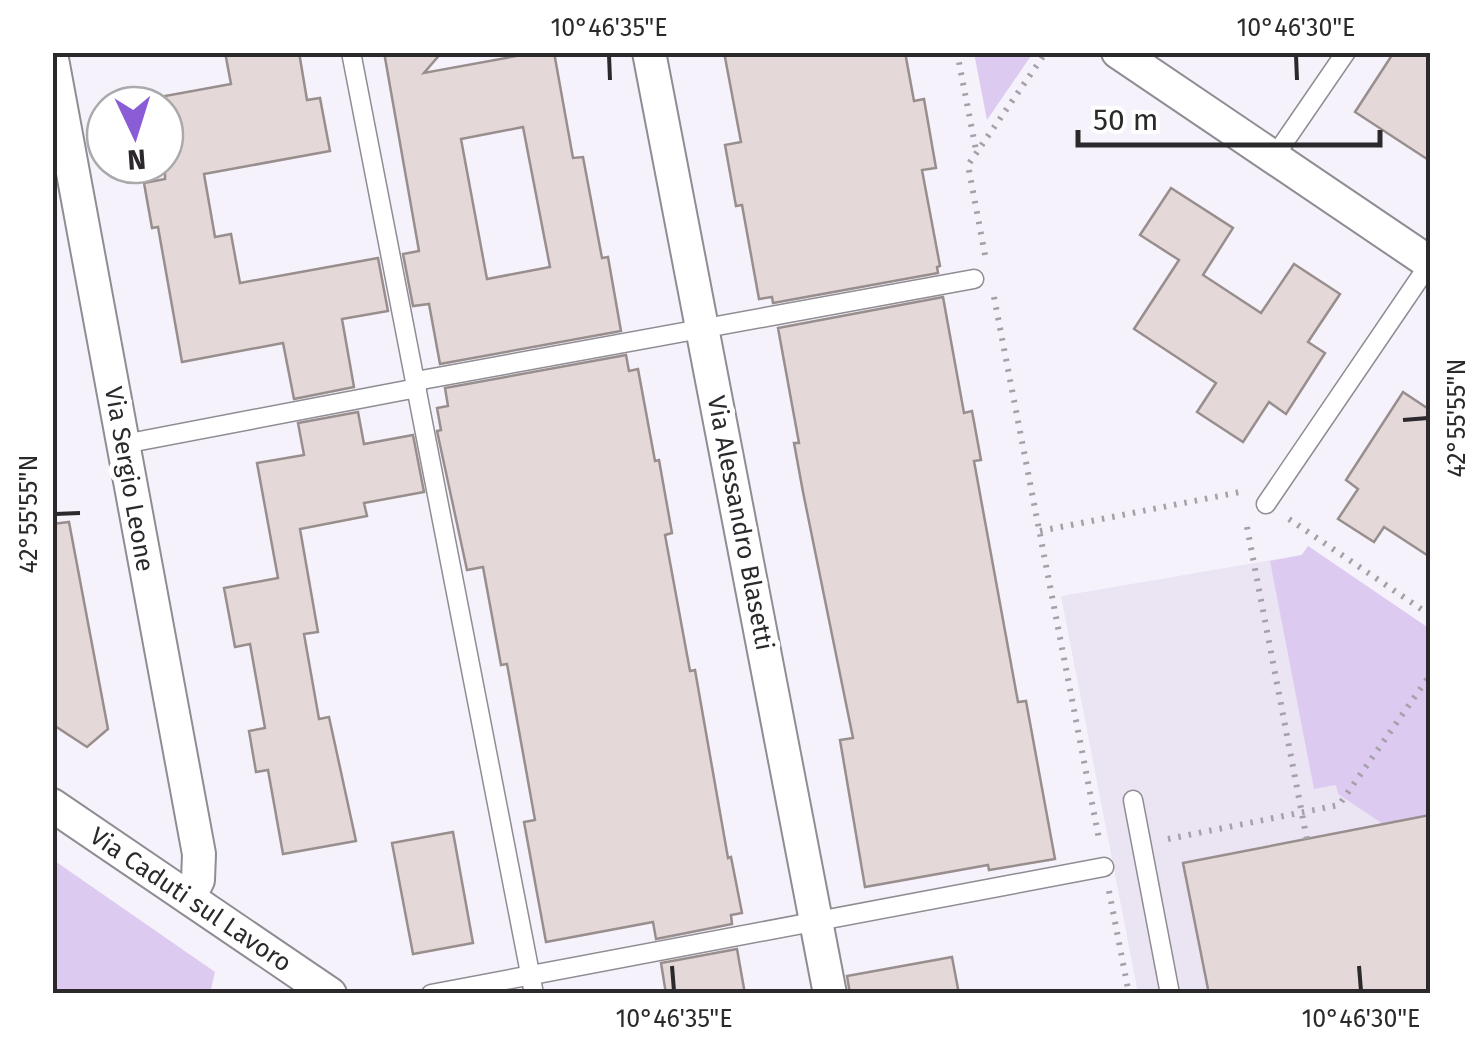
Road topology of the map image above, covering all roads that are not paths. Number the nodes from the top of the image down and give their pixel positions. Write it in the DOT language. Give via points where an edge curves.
graph roads {
  1 [pos="351,52"];
  2 [pos="649,52"];
  3 [pos="1118,52"];
  4 [pos="1346,52"];
  5 [pos="52,59"];
  6 [pos="1274,158"];
  7 [pos="1430,263"];
  8 [pos="974,279"];
  9 [pos="703,327"];
  10 [pos="417,385"];
  11 [pos="124,444"];
  12 [pos="1266,504"];
  13 [pos="1134,800"];
  14 [pos="52,805"];
  15 [pos="1104,867"];
  16 [pos="188,898"];
  17 [pos="816,920"];
  18 [pos="532,984"];
  19 [pos="330,994"];
  20 [pos="431,994"];
  21 [pos="830,994"];
  22 [pos="1170,994"];
  1 -- 10 [label="lane"];
  2 -- 9 [label="street, Via Alessandro Blasetti"];
  3 -- 6 [label="street"];
  4 -- 6 [label="lane"];
  5 -- 11 [label="street, Via Sergio Leone"];
  6 -- 7 [label="street"];
  7 -- 12 [label="lane"];
  8 -- 9 [label="lane"];
  9 -- 10 [label="lane"];
  9 -- 17 [label="street, Via Alessandro Blasetti"];
  10 -- 11 [label="lane"];
  10 -- 18 [label="lane"];
  11 -- 16 [label="street, Via Sergio Leone" via="199,854 198,880"];
  13 -- 22 [label="lane"];
  14 -- 16 [label="street, Via Caduti sul Lavoro"];
  15 -- 17 [label="lane"];
  16 -- 19 [label="street, Via Caduti sul Lavoro"];
  17 -- 18 [label="lane"];
  17 -- 21 [label="street, Via Alessandro Blasetti"];
  18 -- 20 [label="lane"];
}
